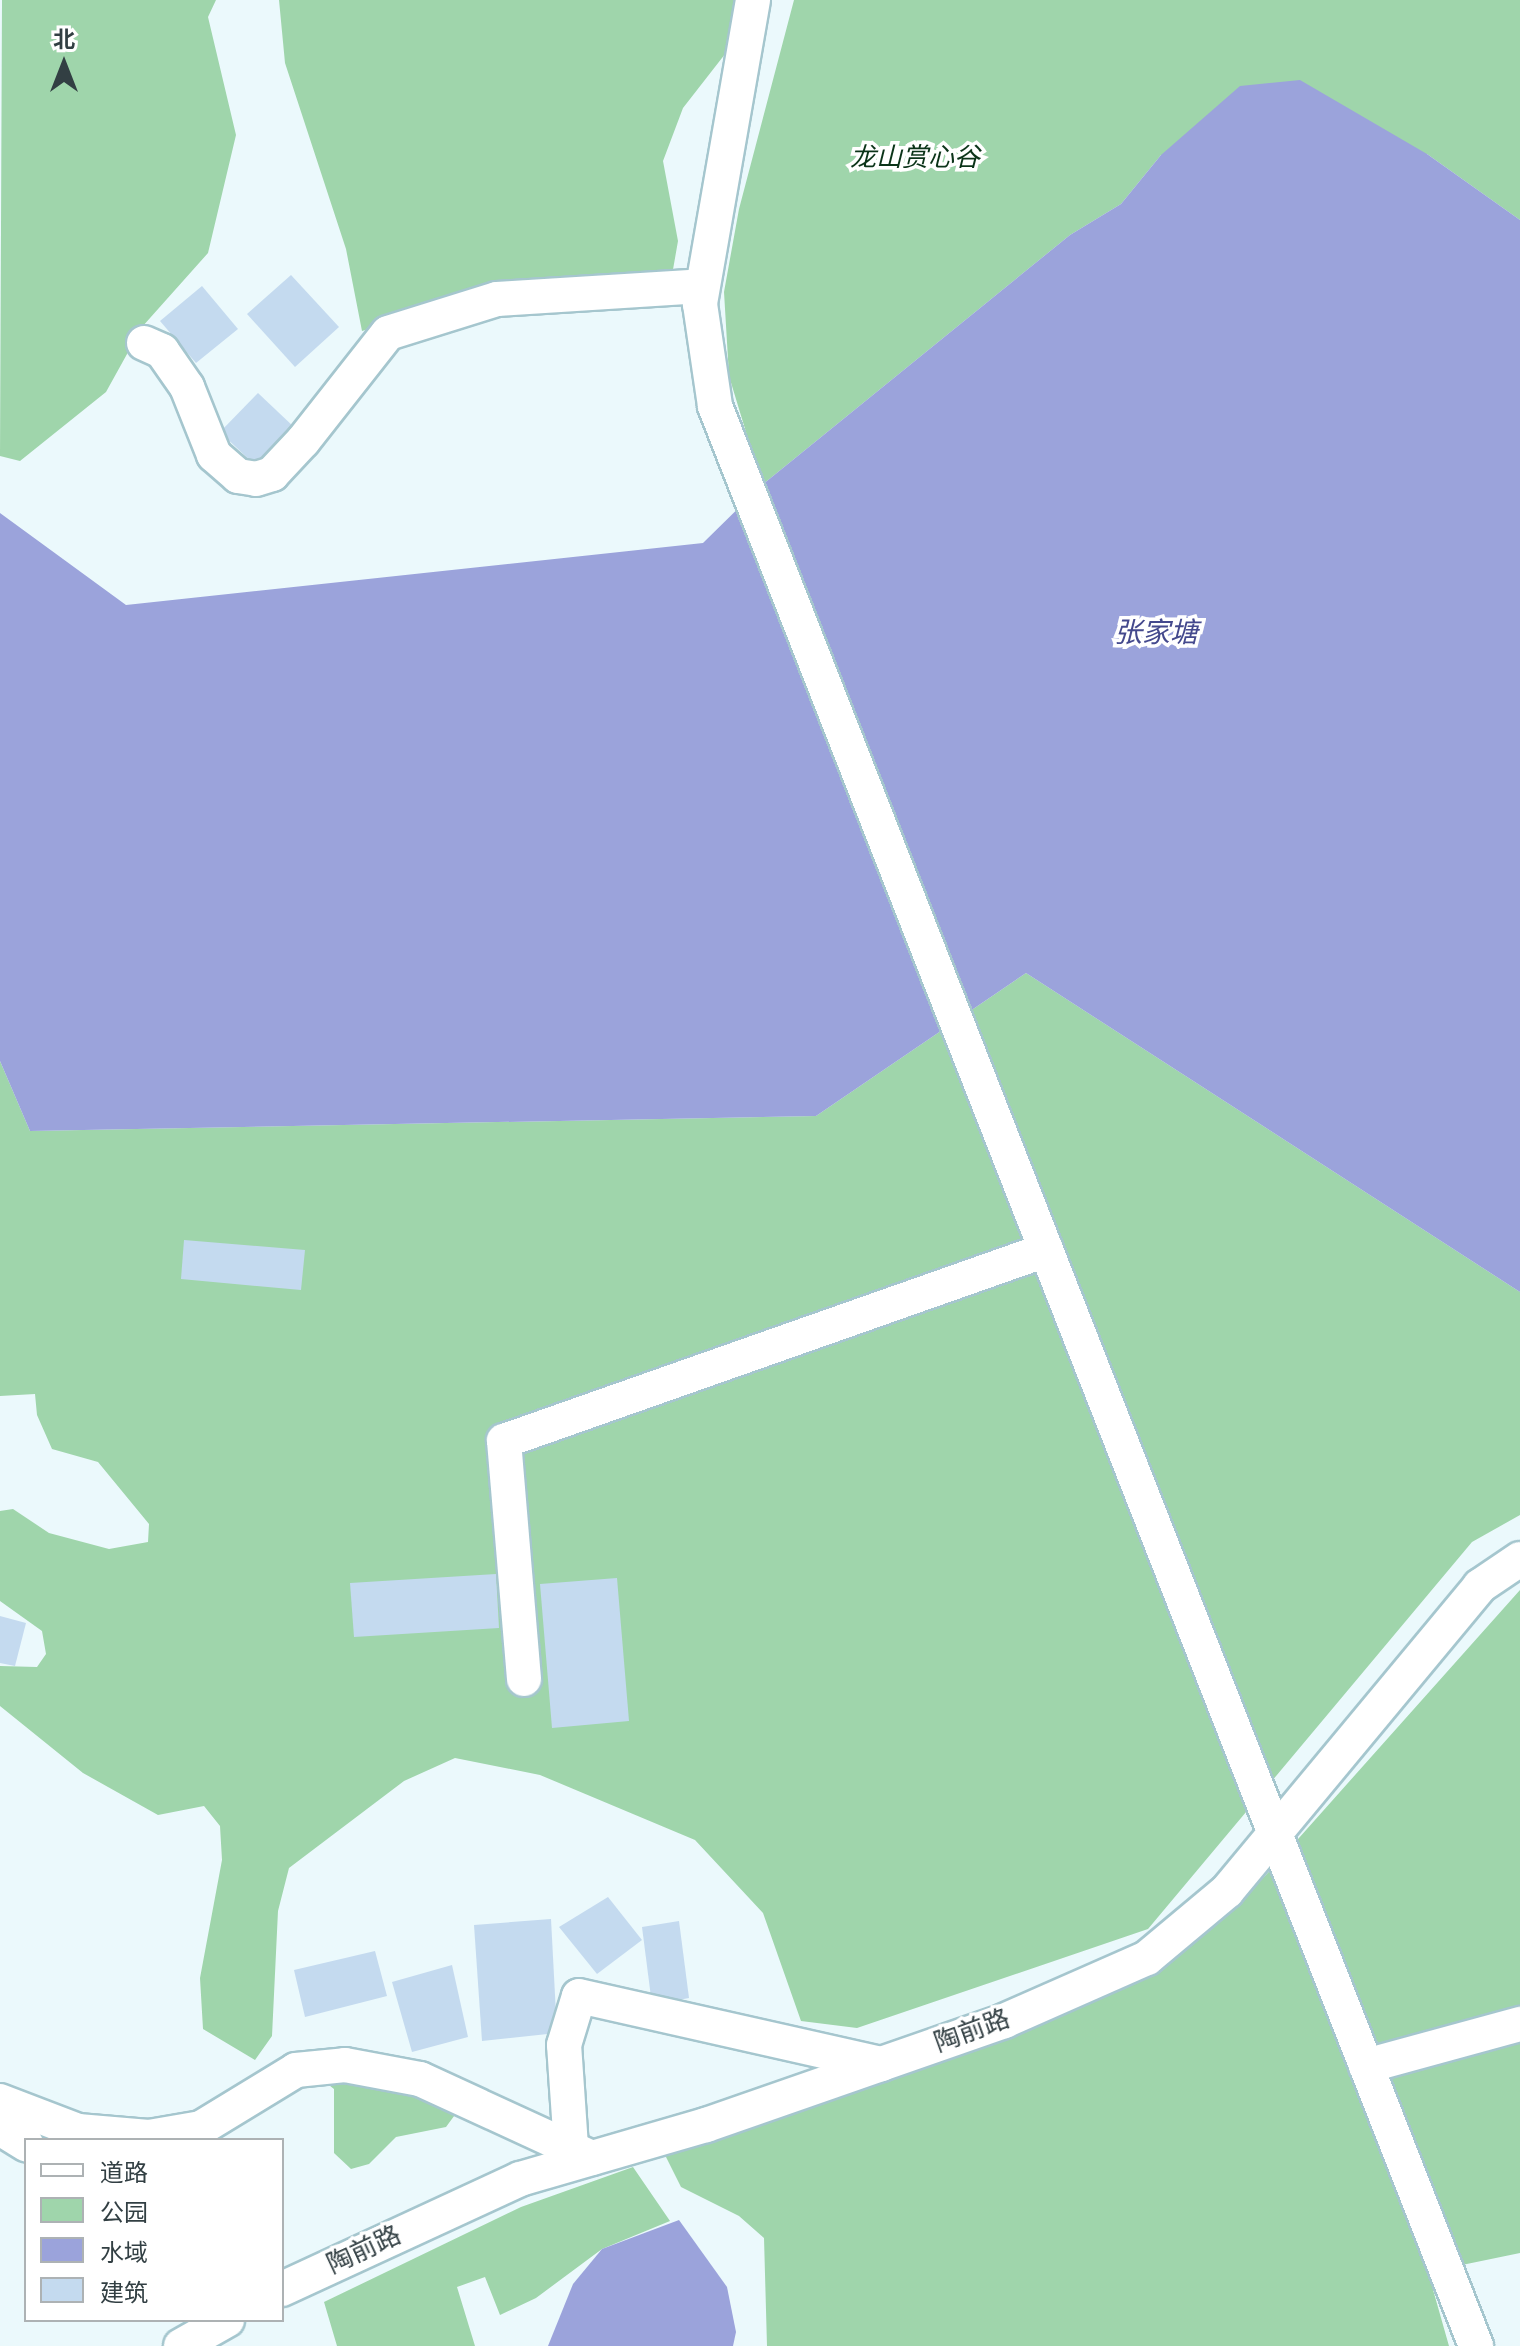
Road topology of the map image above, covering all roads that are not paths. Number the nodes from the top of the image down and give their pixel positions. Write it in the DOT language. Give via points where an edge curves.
graph roads {
  1 [pos="753,0"];
  2 [pos="702,286"];
  3 [pos="144,343"];
  4 [pos="1046,1250"];
  5 [pos="1520,1559"];
  6 [pos="524,1679"];
  7 [pos="1275,1834"];
  8 [pos="1520,2024"];
  9 [pos="881,2064"];
  10 [pos="1366,2066"];
  11 [pos="0,2101"];
  12 [pos="0,2128"];
  13 [pos="24,2143"];
  14 [pos="581,2152"];
  15 [pos="284,2287"];
  16 [pos="223,2322"];
  17 [pos="181,2346"];
  18 [pos="1476,2346"];
  1 -- 2 [label="street"];
  2 -- 3 [label="street" via="497,299 388,333 303,441 272,474 256,479 238,476 214,455 187,387 162,351"];
  2 -- 4 [label="street" via="715,406"];
  4 -- 6 [label="street" via="504,1441"];
  4 -- 7 [label="street"];
  5 -- 7 [label="street, 陶前路" via="1480,1586"];
  7 -- 9 [label="street, 陶前路" via="1227,1891 1147,1958 1004,2021"];
  7 -- 10 [label="street"];
  8 -- 10 [label="street"];
  9 -- 14 [label="street, 陶前路"];
  9 -- 14 [label="street" via="579,1996 564,2045"];
  10 -- 18 [label="street"];
  11 -- 14 [label="street" via="78,2131 149,2137 201,2128 296,2070 345,2065 420,2079"];
  12 -- 13 [label="street"];
  14 -- 15 [label="street, 陶前路"];
  16 -- 17 [label="street"];
}
